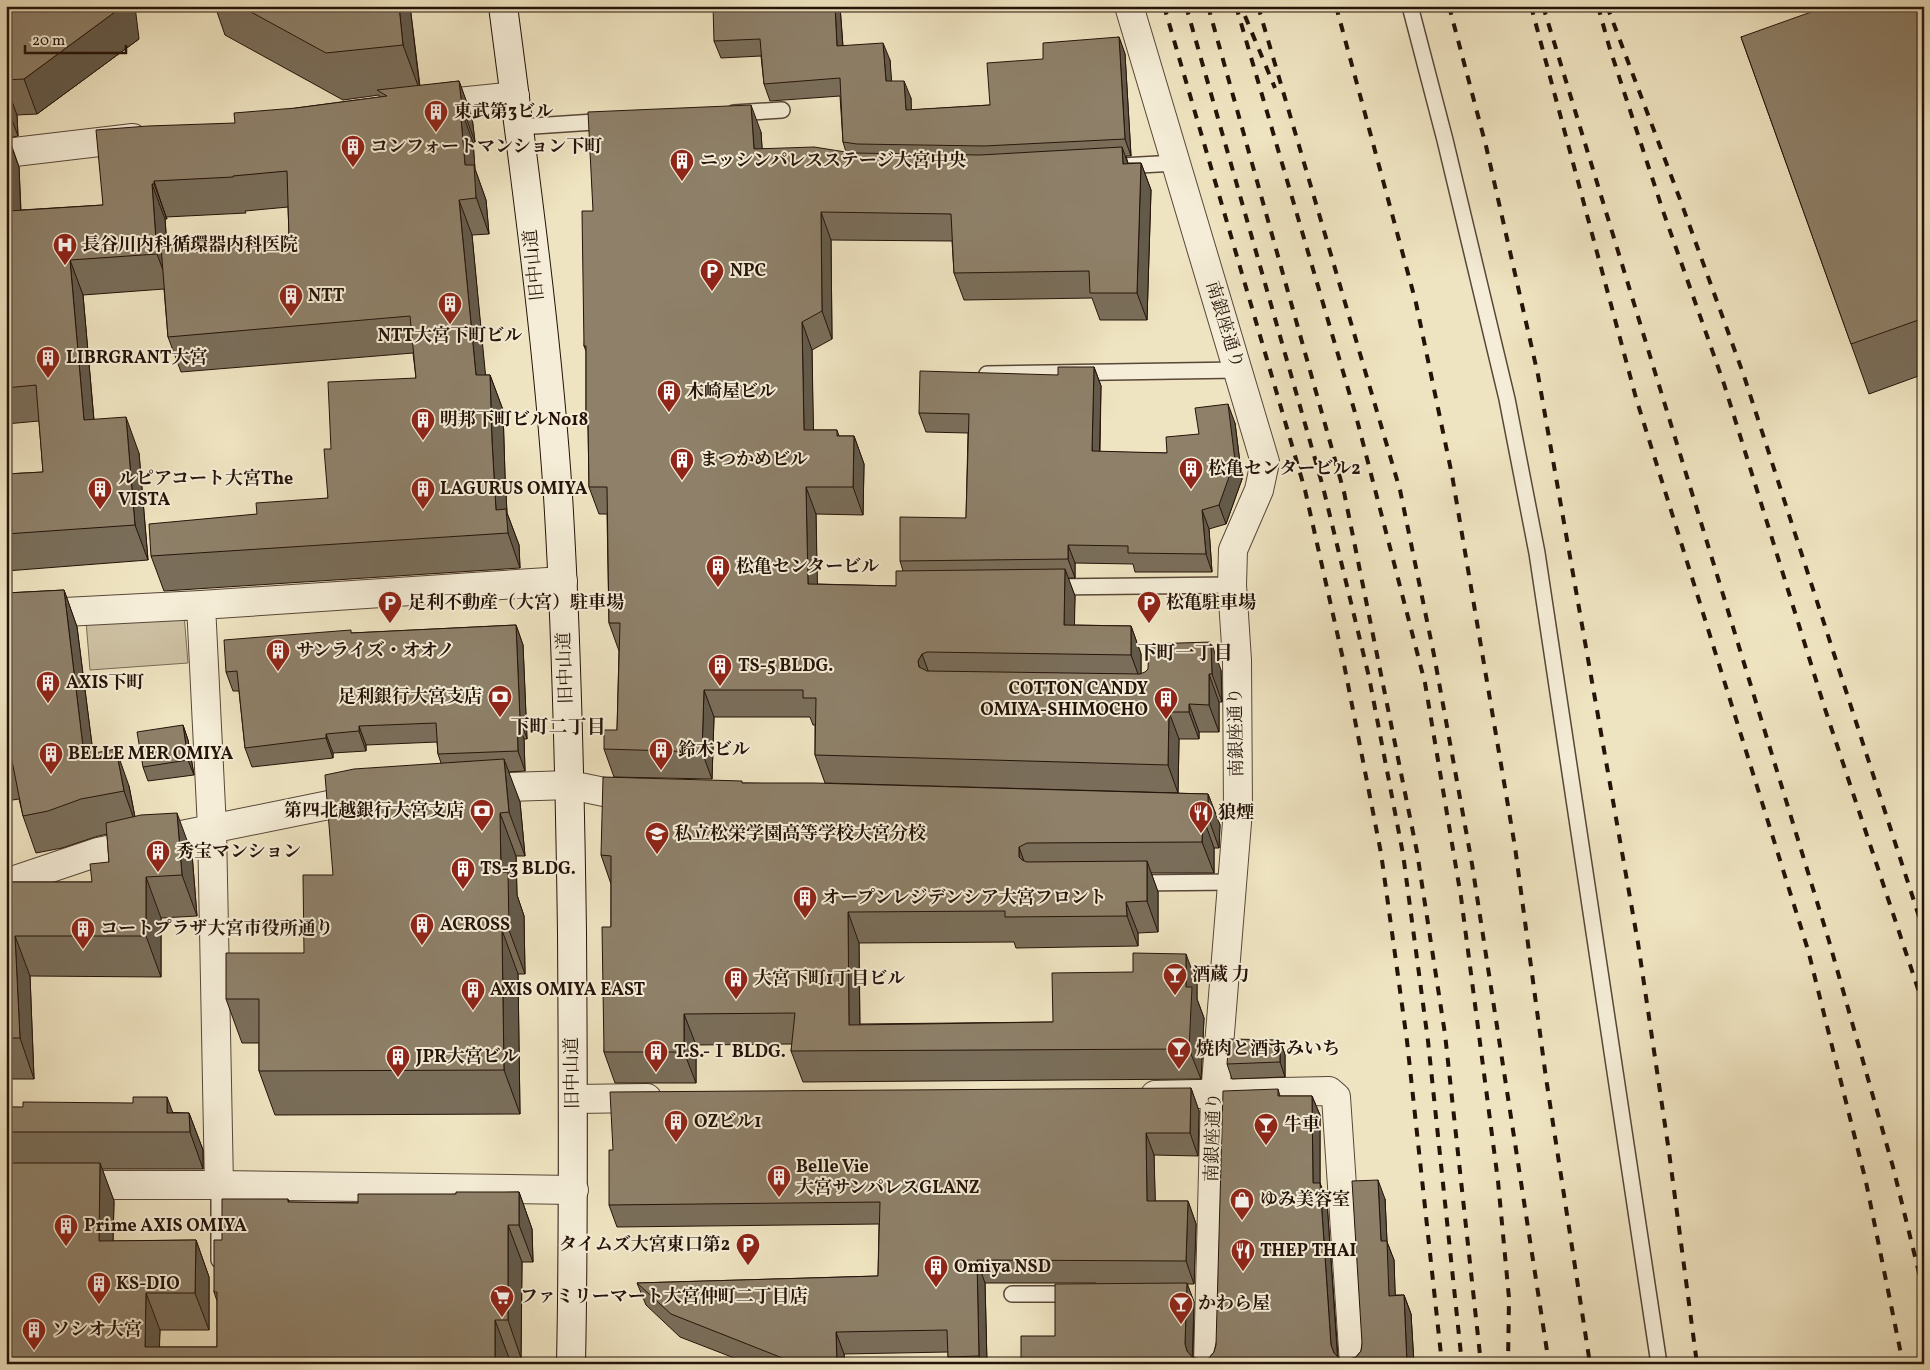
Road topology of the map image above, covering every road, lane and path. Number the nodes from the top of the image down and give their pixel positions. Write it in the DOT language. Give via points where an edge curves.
graph roads {
  1 [pos="503,6"];
  2 [pos="1129,6"];
  3 [pos="1410,6"];
  4 [pos="515,96"];
  5 [pos="404,108"];
  6 [pos="782,110"];
  7 [pos="715,114"];
  8 [pos="619,121"];
  9 [pos="519,127"];
  10 [pos="160,135"];
  11 [pos="6,153"];
  12 [pos="1176,163"];
  13 [pos="1107,167"];
  14 [pos="1238,370"];
  15 [pos="969,374"];
  16 [pos="563,581"];
  17 [pos="1232,585"];
  18 [pos="1035,587"];
  19 [pos="201,605"];
  20 [pos="6,616"];
  21 [pos="570,785"];
  22 [pos="455,789"];
  23 [pos="388,793"];
  24 [pos="664,793"];
  25 [pos="212,828"];
  26 [pos="1232,882"];
  27 [pos="6,883"];
  28 [pos="1126,883"];
  29 [pos="1126,1095"];
  30 [pos="1215,1095"];
  31 [pos="673,1098"];
  32 [pos="574,1099"];
  33 [pos="6,1185"];
  34 [pos="219,1185"];
  35 [pos="574,1190"];
  36 [pos="219,1275"];
  37 [pos="1012,1294"];
  38 [pos="1091,1294"];
  39 [pos="571,1364"];
  40 [pos="1208,1364"];
  41 [pos="1354,1364"];
  42 [pos="1659,1364"];
  1 -- 4 [label="street, 旧中山道"];
  2 -- 12 [label="street, 南銀座通り"];
  3 -- 42 [label="lane" via="1448,150 1506,399 1537,553"];
  4 -- 5 [label="street"];
  4 -- 9 [label="street, 旧中山道"];
  6 -- 7 [label="lane"];
  8 -- 9 [label="lane"];
  9 -- 16 [label="street, 旧中山道" via="549,395"];
  10 -- 11 [label="street"];
  12 -- 13 [label="lane"];
  12 -- 14 [label="street, 南銀座通り"];
  14 -- 15 [label="lane"];
  14 -- 17 [label="street, 南銀座通り" via="1265,462 1259,490 1233,550"];
  16 -- 19 [label="street"];
  16 -- 21 [label="street, 旧中山道"];
  17 -- 18 [label="lane"];
  17 -- 26 [label="street, 南銀座通り" via="1228,810"];
  19 -- 20 [label="street"];
  19 -- 25 [label="street"];
  21 -- 22 [label="street"];
  21 -- 24 [label="street" via="604,792"];
  21 -- 32 [label="street, 旧中山道"];
  23 -- 25 [label="street"];
  25 -- 27 [label="street" via="98,852"];
  25 -- 34 [label="street"];
  26 -- 28 [label="lane"];
  26 -- 30 [label="street, 南銀座通り"];
  29 -- 30 [label="street"];
  30 -- 40 [label="street, 南銀座通り" via="1204,1293"];
  30 -- 41 [label="street" via="1329,1091 1336,1097"];
  31 -- 32 [label="street"];
  32 -- 35 [label="street, 旧中山道"];
  33 -- 34 [label="street"];
  34 -- 35 [label="street"];
  34 -- 36 [label="lane"];
  35 -- 39 [label="street, 旧中山道"];
  37 -- 38 [label="lane"];
}
